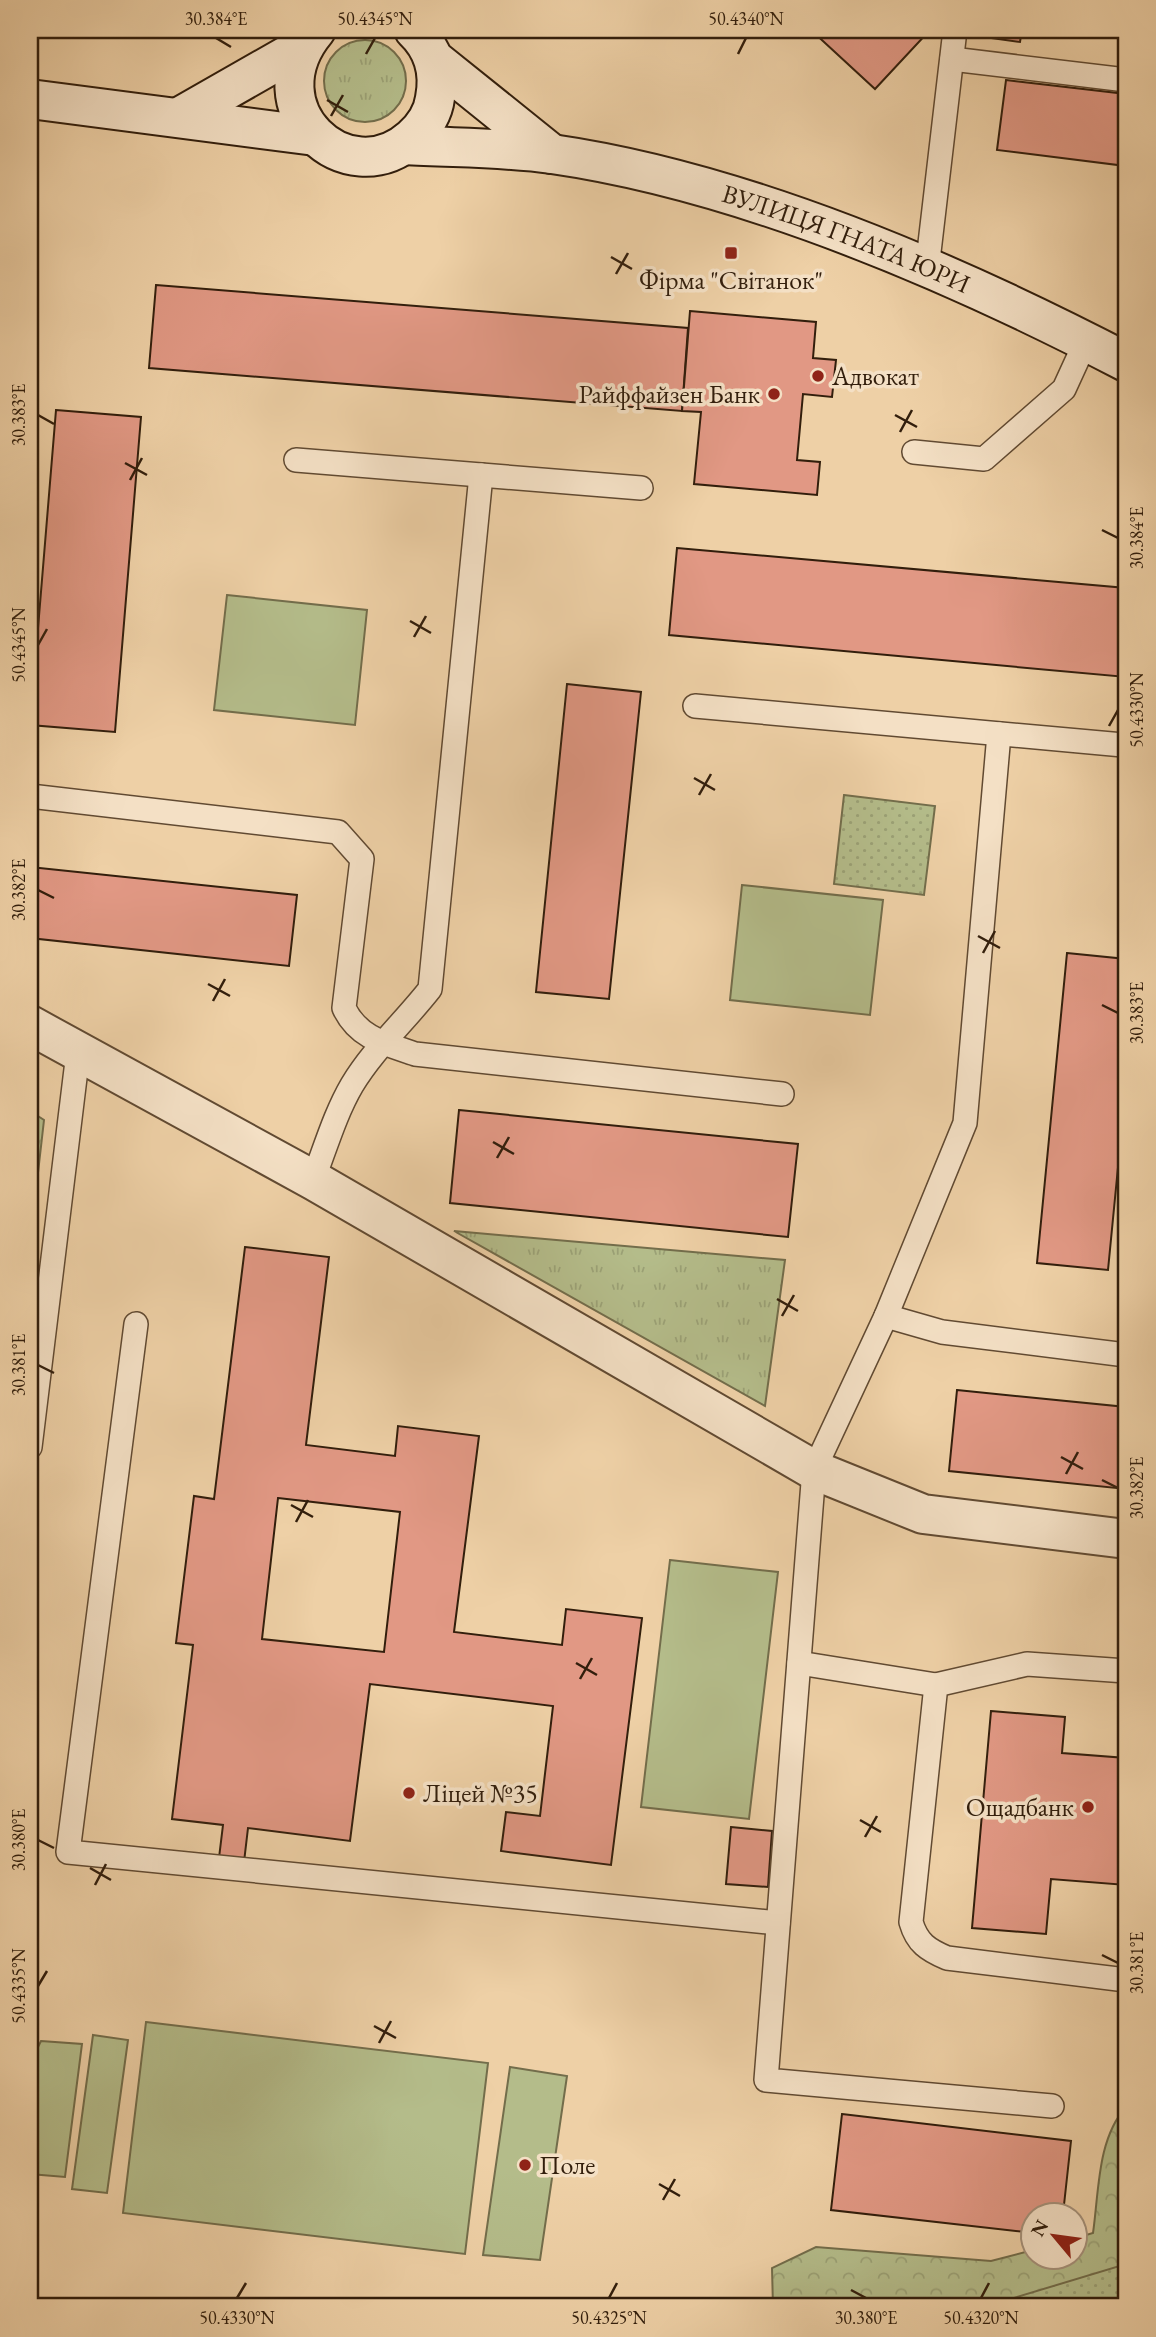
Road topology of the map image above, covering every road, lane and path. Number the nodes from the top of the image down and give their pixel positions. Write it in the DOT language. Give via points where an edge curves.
graph roads {
  1 [pos="955,30"];
  2 [pos="309,38"];
  3 [pos="424,45"];
  4 [pos="952,59"];
  5 [pos="1126,80"];
  6 [pos="30,99"];
  7 [pos="181,116"];
  8 [pos="315,136"];
  9 [pos="404,145"];
  10 [pos="552,154"];
  11 [pos="927,269"];
  12 [pos="1086,341"];
  13 [pos="1126,362"];
  14 [pos="914,452"];
  15 [pos="296,460"];
  16 [pos="481,475"];
  17 [pos="641,488"];
  18 [pos="695,706"];
  19 [pos="999,734"];
  20 [pos="1123,745"];
  21 [pos="30,796"];
  22 [pos="30,1025"];
  23 [pos="384,1044"];
  24 [pos="78,1053"];
  25 [pos="782,1094"];
  26 [pos="313,1180"];
  27 [pos="886,1316"];
  28 [pos="136,1324"];
  29 [pos="1126,1355"];
  30 [pos="30,1447"];
  31 [pos="814,1470"];
  32 [pos="1126,1539"];
  33 [pos="799,1663"];
  34 [pos="1126,1671"];
  35 [pos="936,1685"];
  36 [pos="778,1923"];
  37 [pos="1126,1980"];
  38 [pos="1052,2106"];
  1 -- 4 [label="lane"];
  2 -- 7 [label="street"];
  2 -- 8 [label="street" via="293,69 293,93 300,116"];
  3 -- 9 [label="street" via="438,84 434,107 422,128"];
  3 -- 10 [label="street, ВУЛИЦЯ ГНАТА ЮРИ"];
  4 -- 5 [label="lane"];
  4 -- 11 [label="lane"];
  6 -- 7 [label="street"];
  7 -- 8 [label="street"];
  8 -- 9 [label="street" via="358,156 382,154"];
  9 -- 10 [label="street, ВУЛИЦЯ ГНАТА ЮРИ"];
  10 -- 11 [label="street, ВУЛИЦЯ ГНАТА ЮРИ" via="734,197"];
  11 -- 12 [label="street, ВУЛИЦЯ ГНАТА ЮРИ"];
  12 -- 13 [label="street, ВУЛИЦЯ ГНАТА ЮРИ"];
  12 -- 14 [label="lane" via="1064,389 984,458"];
  15 -- 16 [label="lane"];
  16 -- 17 [label="lane"];
  16 -- 23 [label="lane" via="430,989"];
  18 -- 19 [label="lane"];
  19 -- 20 [label="lane"];
  19 -- 27 [label="lane" via="965,1123"];
  21 -- 23 [label="lane" via="338,832 362,859 344,1008 352,1026"];
  22 -- 24 [label="street"];
  23 -- 25 [label="lane" via="415,1054"];
  23 -- 26 [label="lane" via="351,1088"];
  24 -- 26 [label="street"];
  24 -- 30 [label="lane"];
  26 -- 31 [label="street"];
  27 -- 29 [label="lane" via="942,1332"];
  27 -- 31 [label="lane"];
  28 -- 36 [label="lane" via="68,1852"];
  31 -- 32 [label="street" via="923,1514"];
  31 -- 33 [label="lane"];
  33 -- 35 [label="lane"];
  33 -- 36 [label="lane"];
  34 -- 35 [label="lane" via="1027,1664"];
  35 -- 37 [label="lane" via="911,1922 915,1937 947,1958"];
  36 -- 38 [label="lane" via="766,2080"];
}
